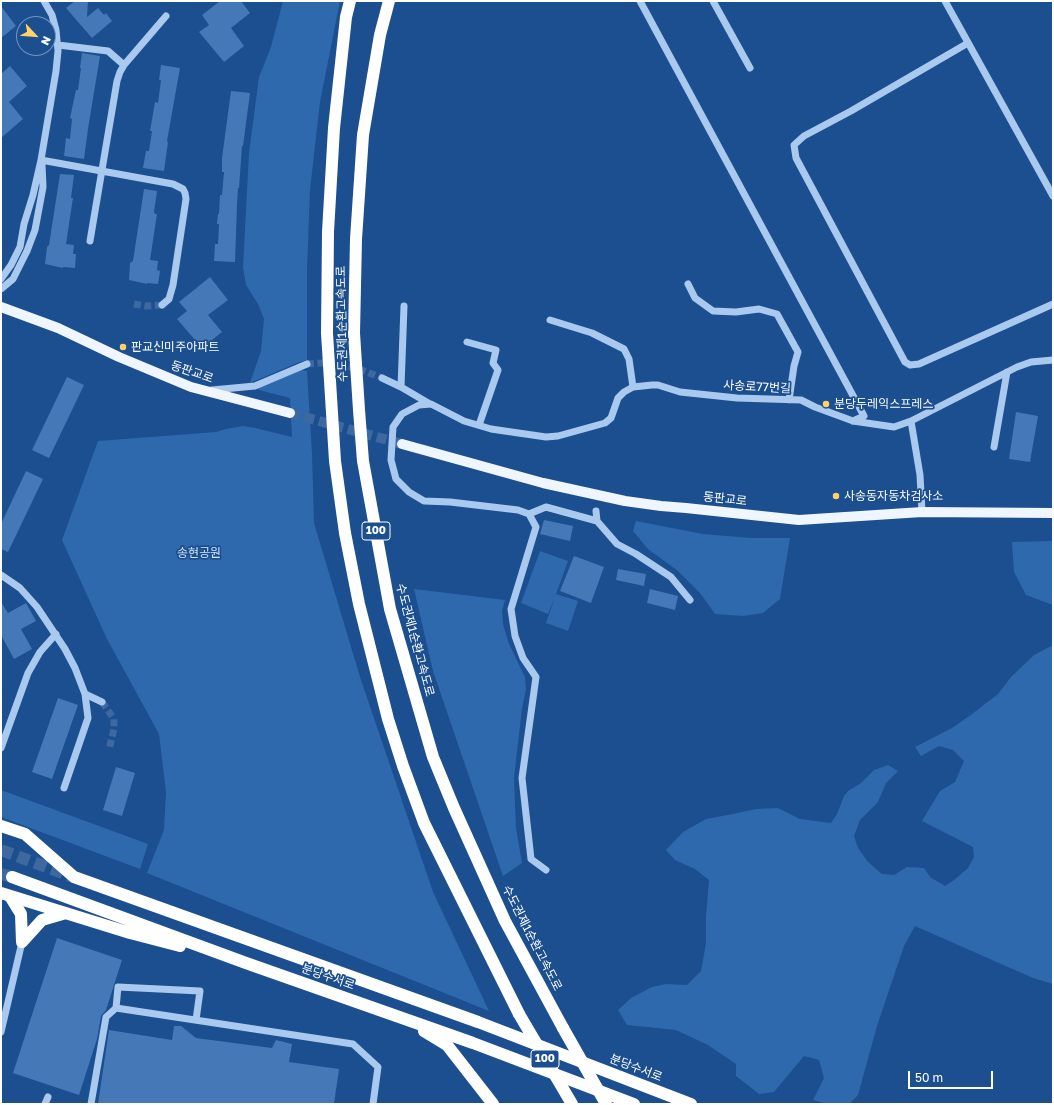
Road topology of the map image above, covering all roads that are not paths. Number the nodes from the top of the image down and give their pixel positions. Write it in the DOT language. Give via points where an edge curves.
graph roads {
  1 [pos="44,1"];
  2 [pos="350,1"];
  3 [pos="389,1"];
  4 [pos="640,1"];
  5 [pos="713,1"];
  6 [pos="945,1"];
  7 [pos="166,16"];
  8 [pos="968,43"];
  9 [pos="58,45"];
  10 [pos="124,65"];
  11 [pos="750,68"];
  12 [pos="41,160"];
  13 [pos="102,171"];
  14 [pos="1053,196"];
  15 [pos="90,241"];
  16 [pos="1,279"];
  17 [pos="688,284"];
  18 [pos="1,289"];
  19 [pos="1053,304"];
  20 [pos="162,305"];
  21 [pos="404,306"];
  22 [pos="1,307"];
  23 [pos="550,320"];
  24 [pos="467,342"];
  25 [pos="1053,360"];
  26 [pos="307,364"];
  27 [pos="1007,372"];
  28 [pos="382,378"];
  29 [pos="190,387"];
  30 [pos="401,387"];
  31 [pos="633,387"];
  32 [pos="789,400"];
  33 [pos="431,404"];
  34 [pos="290,413"];
  35 [pos="853,421"];
  36 [pos="911,421"];
  37 [pos="479,426"];
  38 [pos="402,444"];
  39 [pos="994,447"];
  40 [pos="596,511"];
  41 [pos="922,512"];
  42 [pos="1053,513"];
  43 [pos="529,514"];
  44 [pos="597,521"];
  45 [pos="1,575"];
  46 [pos="690,600"];
  47 [pos="56,634"];
  48 [pos="85,694"];
  49 [pos="102,702"];
  50 [pos="1,748"];
  51 [pos="64,788"];
  52 [pos="1,826"];
  53 [pos="546,870"];
  54 [pos="12,878"];
  55 [pos="6,894"];
  56 [pos="66,913"];
  57 [pos="22,942"];
  58 [pos="246,963"];
  59 [pos="116,1008"];
  60 [pos="406,1019"];
  61 [pos="196,1020"];
  62 [pos="1,1032"];
  63 [pos="91,1104"];
  64 [pos="373,1104"];
  65 [pos="493,1104"];
  66 [pos="572,1104"];
  67 [pos="606,1104"];
  68 [pos="634,1104"];
  69 [pos="691,1104"];
  1 -- 9 [label="street" via="55,23"];
  2 -- 66 [label="highway, 수도권제1순환고속도로 / 100, bridge" via="334,128 326,333 335,461 345,533 359,604 388,719 424,823 518,1014"];
  3 -- 67 [label="highway, 수도권제1순환고속도로 / 100, bridge" via="380,35 363,135 356,239 354,333 363,461 390,609 433,757 454,808 506,921"];
  4 -- 35 [label="street" via="864,416"];
  5 -- 11 [label="street"];
  6 -- 8 [label="street"];
  7 -- 10 [label="street"];
  8 -- 14 [label="street"];
  8 -- 19 [label="street" via="804,136 794,145 796,158 905,362 910,365 919,364"];
  9 -- 10 [label="street" via="108,51"];
  9 -- 12 [label="street"];
  10 -- 13 [label="street" via="118,76"];
  12 -- 13 [label="street"];
  12 -- 16 [label="street" via="20,247"];
  12 -- 18 [label="street" via="43,187 35,230 13,279"];
  13 -- 15 [label="street"];
  13 -- 20 [label="street" via="177,185 185,193 171,296"];
  17 -- 32 [label="street" via="695,298 712,311 736,312 759,309 777,314 798,352"];
  21 -- 30 [label="street"];
  22 -- 29 [label="main road, 동판교로" via="58,328"];
  23 -- 31 [label="street" via="592,333 624,349 629,359"];
  24 -- 37 [label="street" via="496,350 493,363 498,370"];
  25 -- 27 [label="street, 사송로77번길" via="1031,362"];
  26 -- 29 [label="street" via="251,387 217,390"];
  27 -- 36 [label="street, 사송로77번길"];
  27 -- 39 [label="street"];
  28 -- 30 [label="street"];
  29 -- 34 [label="main road, 동판교로"];
  30 -- 33 [label="street"];
  31 -- 32 [label="street, 사송로77번길" via="658,385 680,392"];
  31 -- 37 [label="street" via="620,396 607,422 558,436 546,437"];
  32 -- 35 [label="street, 사송로77번길" via="801,400"];
  33 -- 37 [label="street"];
  33 -- 43 [label="street" via="419,405 402,414 395,423 392,432 391,460 396,479 409,492 424,501 518,510"];
  35 -- 36 [label="street, 사송로77번길" via="894,426"];
  36 -- 41 [label="street" via="920,475"];
  38 -- 41 [label="main road, 동판교로" via="543,483 642,504 799,520"];
  40 -- 44 [label="street"];
  41 -- 42 [label="main road, 동판교로"];
  43 -- 44 [label="street" via="546,507"];
  43 -- 53 [label="street" via="536,527 511,609 515,636 523,658 536,677 522,778 531,859"];
  44 -- 46 [label="street" via="617,544 671,577"];
  45 -- 47 [label="street" via="26,594"];
  47 -- 48 [label="street" via="75,668"];
  47 -- 50 [label="street" via="40,652 28,673"];
  48 -- 49 [label="street"];
  48 -- 51 [label="street" via="88,718"];
  52 -- 69 [label="highway, 분당수서로" via="25,834 74,877 478,1022"];
  54 -- 58 [label="highway, 분당수서로"];
  55 -- 56 [label="highway"];
  55 -- 57 [label="highway" via="21,914"];
  56 -- 57 [label="highway" via="42,920"];
  56 -- 58 [label="highway" via="130,933"];
  57 -- 62 [label="street"];
  58 -- 60 [label="highway, 분당수서로"];
  59 -- 61 [label="street"];
  59 -- 61 [label="street" via="118,986 200,991"];
  59 -- 63 [label="street" via="106,1017"];
  60 -- 65 [label="highway" via="447,1046"];
  60 -- 68 [label="highway, 분당수서로"];
  61 -- 64 [label="street" via="354,1044 378,1067"];
}
